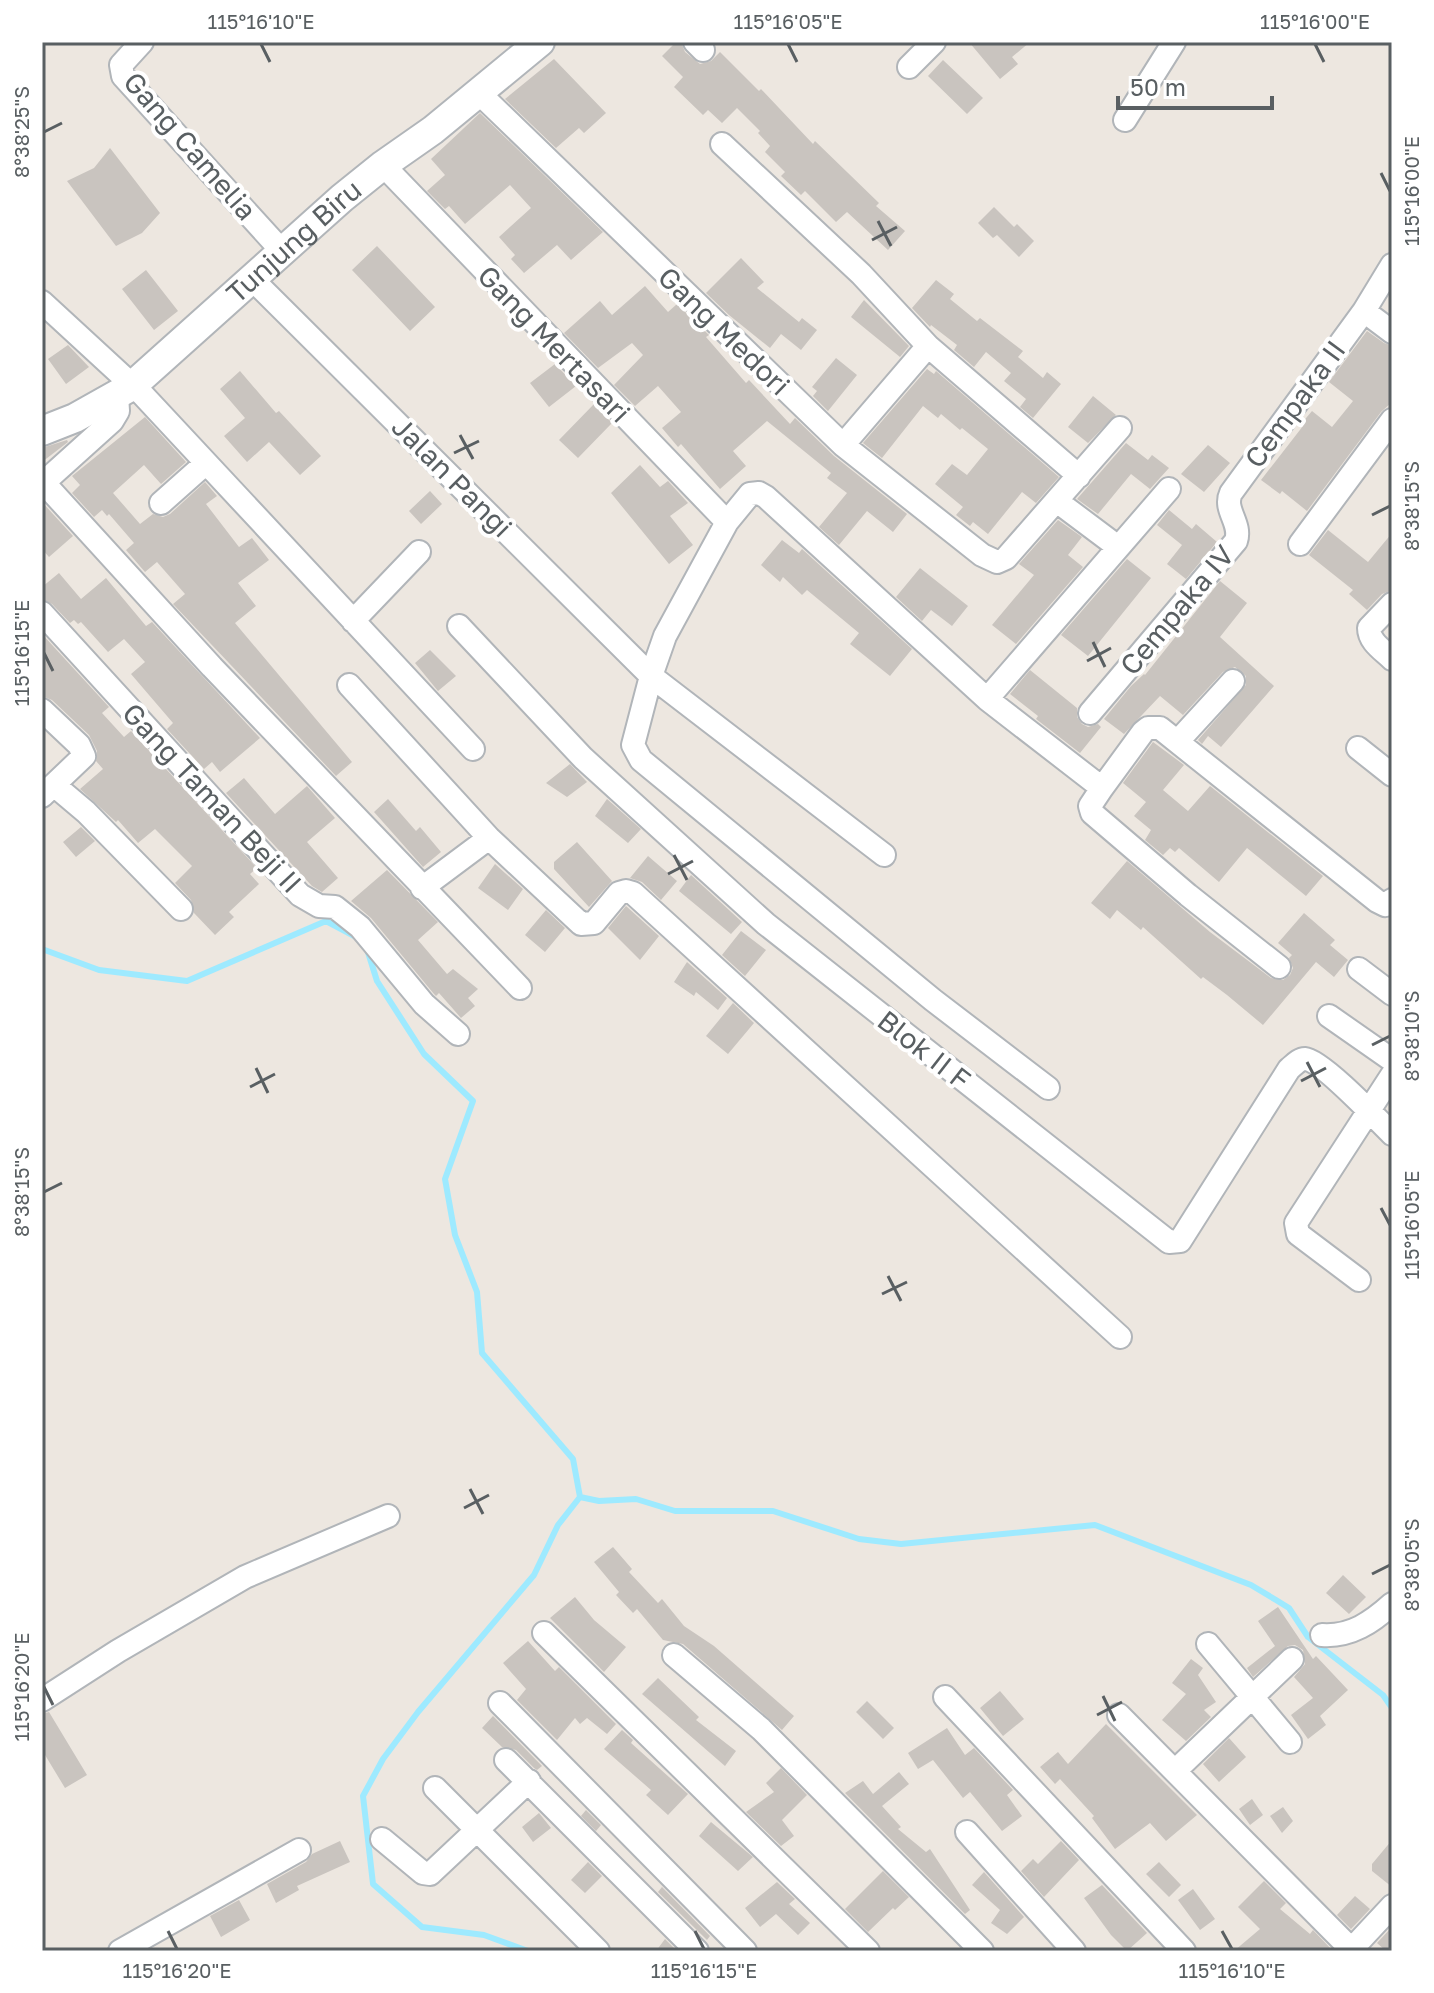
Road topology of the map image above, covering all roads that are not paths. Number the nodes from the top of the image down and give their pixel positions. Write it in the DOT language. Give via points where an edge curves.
graph roads {
  1 [pos="142,42"];
  2 [pos="934,42"];
  3 [pos="1174,42"];
  4 [pos="529,45"];
  5 [pos="909,67"];
  6 [pos="479,93"];
  7 [pos="1125,120"];
  8 [pos="722,144"];
  9 [pos="383,165"];
  10 [pos="281,250"];
  11 [pos="1392,265"];
  12 [pos="252,279"];
  13 [pos="42,302"];
  14 [pos="1364,311"];
  15 [pos="1392,332"];
  16 [pos="928,346"];
  17 [pos="124,391"];
  18 [pos="1392,420"];
  19 [pos="1120,428"];
  20 [pos="42,431"];
  21 [pos="843,445"];
  22 [pos="206,463"];
  23 [pos="1079,476"];
  24 [pos="43,483"];
  25 [pos="1169,489"];
  26 [pos="1228,499"];
  27 [pos="1058,502"];
  28 [pos="161,503"];
  29 [pos="727,522"];
  30 [pos="1300,544"];
  31 [pos="1118,547"];
  32 [pos="419,552"];
  33 [pos="1392,604"];
  34 [pos="42,613"];
  35 [pos="353,621"];
  36 [pos="459,626"];
  37 [pos="1392,659"];
  38 [pos="651,676"];
  39 [pos="1233,681"];
  40 [pos="349,685"];
  41 [pos="987,699"];
  42 [pos="42,710"];
  43 [pos="1090,713"];
  44 [pos="1178,741"];
  45 [pos="1358,748"];
  46 [pos="473,749"];
  47 [pos="1392,775"];
  48 [pos="1102,788"];
  49 [pos="48,790"];
  50 [pos="489,838"];
  51 [pos="884,855"];
  52 [pos="422,888"];
  53 [pos="1392,900"];
  54 [pos="181,909"];
  55 [pos="1279,967"];
  56 [pos="1359,969"];
  57 [pos="520,988"];
  58 [pos="1392,994"];
  59 [pos="1329,1016"];
  60 [pos="458,1034"];
  61 [pos="1392,1060"];
  62 [pos="1392,1075"];
  63 [pos="1048,1088"];
  64 [pos="1369,1113"];
  65 [pos="1392,1134"];
  66 [pos="1359,1280"];
  67 [pos="1120,1337"];
  68 [pos="388,1516"];
  69 [pos="1392,1604"];
  70 [pos="544,1633"];
  71 [pos="1322,1635"];
  72 [pos="1208,1644"];
  73 [pos="674,1655"];
  74 [pos="1292,1659"];
  75 [pos="1251,1696"];
  76 [pos="945,1697"];
  77 [pos="42,1700"];
  78 [pos="500,1703"];
  79 [pos="1119,1715"];
  80 [pos="1290,1742"];
  81 [pos="506,1760"];
  82 [pos="1175,1771"];
  83 [pos="529,1781"];
  84 [pos="435,1788"];
  85 [pos="478,1831"];
  86 [pos="967,1832"];
  87 [pos="382,1839"];
  88 [pos="299,1850"];
  89 [pos="1392,1906"];
  90 [pos="1351,1950"];
  91 [pos="120,1951"];
  92 [pos="598,1951"];
  93 [pos="697,1951"];
  94 [pos="745,1951"];
  95 [pos="868,1951"];
  96 [pos="982,1951"];
  97 [pos="1074,1951"];
  98 [pos="1184,1951"];
  1 -- 10 [label="street, Gang Camelia" via="121,65 123,76"];
  2 -- 5 [label="street"];
  3 -- 7 [label="street"];
  4 -- 6 [label="street, Tunjung Biru"];
  6 -- 9 [label="street, Tunjung Biru"];
  6 -- 21 [label="street, Gang Medori"];
  8 -- 16 [label="street" via="861,274"];
  9 -- 10 [label="street, Tunjung Biru"];
  9 -- 29 [label="street, Gang Mertasari"];
  10 -- 12 [label="street, Tunjung Biru"];
  11 -- 14 [label="street, Cempaka II"];
  12 -- 17 [label="street, Tunjung Biru"];
  12 -- 38 [label="street, Jalan Pangi"];
  13 -- 17 [label="street"];
  14 -- 15 [label="street"];
  14 -- 26 [label="street, Cempaka II"];
  16 -- 21 [label="street"];
  16 -- 23 [label="street"];
  17 -- 20 [label="street, Tunjung Biru"];
  17 -- 22 [label="street"];
  17 -- 24 [label="street" via="112,421"];
  18 -- 30 [label="street"];
  19 -- 23 [label="street"];
  21 -- 27 [label="street, Gang Medori" via="997,562"];
  22 -- 28 [label="street"];
  22 -- 35 [label="street"];
  23 -- 27 [label="street"];
  24 -- 52 [label="street"];
  25 -- 31 [label="street"];
  26 -- 43 [label="street, Cempaka IV" via="1239,532 1236,541"];
  27 -- 31 [label="street"];
  29 -- 38 [label="street" via="681,603"];
  29 -- 41 [label="street" via="750,494 766,497"];
  31 -- 41 [label="street"];
  32 -- 35 [label="street"];
  33 -- 37 [label="street" via="1369,633"];
  34 -- 60 [label="street, Gang Taman Beji II" via="300,895 319,906 335,907 360,927 424,1004"];
  35 -- 46 [label="street"];
  36 -- 64 [label="street, Blok II F" via="577,752 766,924 1169,1242 1180,1241 1299,1061 1321,1066"];
  38 -- 51 [label="street, Jalan Pangi"];
  38 -- 63 [label="street" via="633,745 641,760"];
  39 -- 44 [label="street"];
  40 -- 50 [label="street"];
  41 -- 48 [label="street"];
  42 -- 49 [label="street" via="84,753"];
  44 -- 48 [label="street" via="1160,728 1148,728"];
  44 -- 53 [label="street" via="1377,901 1385,905"];
  45 -- 47 [label="street"];
  48 -- 55 [label="street" via="1090,806 1092,813"];
  49 -- 54 [label="street" via="86,812"];
  50 -- 52 [label="street"];
  50 -- 67 [label="street" via="581,924 594,923 619,893 633,893"];
  52 -- 57 [label="street"];
  56 -- 58 [label="street"];
  59 -- 61 [label="street"];
  62 -- 64 [label="street"];
  64 -- 65 [label="street"];
  64 -- 66 [label="street" via="1295,1229"];
  68 -- 77 [label="street" via="245,1577"];
  69 -- 71 [label="street" via="1363,1627"];
  70 -- 95 [label="street"];
  72 -- 75 [label="street"];
  73 -- 96 [label="street" via="761,1729"];
  74 -- 75 [label="street"];
  75 -- 80 [label="street"];
  75 -- 82 [label="street"];
  76 -- 98 [label="street"];
  78 -- 94 [label="street"];
  79 -- 82 [label="street"];
  81 -- 83 [label="street"];
  82 -- 90 [label="street"];
  83 -- 85 [label="street"];
  83 -- 93 [label="street"];
  84 -- 85 [label="street"];
  85 -- 87 [label="street" via="426,1874"];
  85 -- 92 [label="street"];
  86 -- 97 [label="street"];
  88 -- 91 [label="street"];
  89 -- 90 [label="street"];
}
